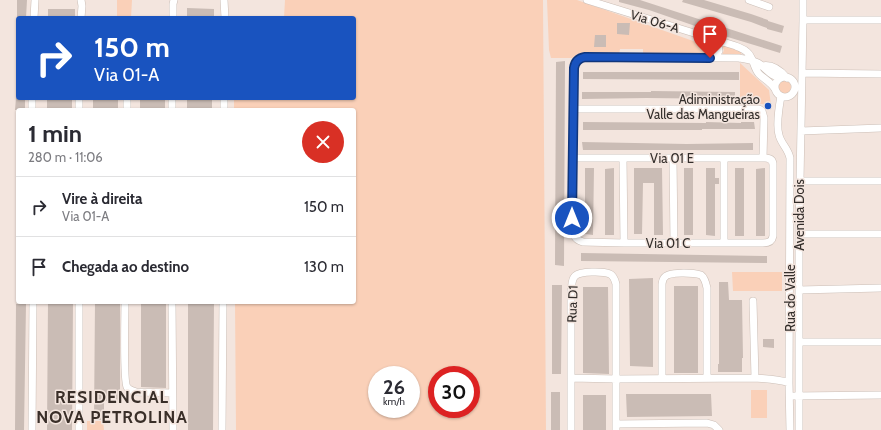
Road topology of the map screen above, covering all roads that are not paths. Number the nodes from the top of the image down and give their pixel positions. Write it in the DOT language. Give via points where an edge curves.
graph roads {
  1 [pos="587,0"];
  2 [pos="749,0"];
  3 [pos="803,0"];
  4 [pos="225,1"];
  5 [pos="34,2"];
  6 [pos="173,2"];
  7 [pos="81,3"];
  8 [pos="769,7"];
  9 [pos="34,16"];
  10 [pos="81,16"];
  11 [pos="173,16"];
  12 [pos="225,16"];
  13 [pos="803,20"];
  14 [pos="881,20"];
  15 [pos="713,39"];
  16 [pos="710,58"];
  17 [pos="753,61"];
  18 [pos="802,73"];
  19 [pos="881,74"];
  20 [pos="784,78"];
  21 [pos="775,89"];
  22 [pos="781,96"];
  23 [pos="574,109"];
  24 [pos="881,128"];
  25 [pos="801,131"];
  26 [pos="573,158"];
  27 [pos="623,158"];
  28 [pos="673,158"];
  29 [pos="724,158"];
  30 [pos="763,158"];
  31 [pos="800,181"];
  32 [pos="881,181"];
  33 [pos="799,234"];
  34 [pos="881,234"];
  35 [pos="772,240"];
  36 [pos="624,243"];
  37 [pos="674,243"];
  38 [pos="724,243"];
  39 [pos="881,288"];
  40 [pos="799,290"];
  41 [pos="753,301"];
  42 [pos="33,304"];
  43 [pos="79,304"];
  44 [pos="125,304"];
  45 [pos="172,304"];
  46 [pos="223,304"];
  47 [pos="799,342"];
  48 [pos="881,342"];
  49 [pos="571,378"];
  50 [pos="662,378"];
  51 [pos="707,378"];
  52 [pos="754,378"];
  53 [pos="617,379"];
  54 [pos="789,383"];
  55 [pos="172,393"];
  56 [pos="881,395"];
  57 [pos="790,396"];
  58 [pos="798,396"];
  59 [pos="616,427"];
  60 [pos="32,430"];
  61 [pos="79,430"];
  62 [pos="173,430"];
  63 [pos="222,430"];
  64 [pos="570,430"];
  65 [pos="719,430"];
  66 [pos="790,430"];
  67 [pos="799,430"];
  1 -- 15 [label="street, Via 06-A"];
  2 -- 8 [label="street"];
  3 -- 13 [label="street, Avenida Dois"];
  4 -- 12 [label="street"];
  5 -- 9 [label="street"];
  6 -- 11 [label="street"];
  7 -- 10 [label="street"];
  13 -- 14 [label="street"];
  13 -- 18 [label="street, Avenida Dois"];
  15 -- 16 [label="street" via="718,44 719,52"];
  15 -- 17 [label="street, Via 06-A" via="746,50"];
  16 -- 17 [label="street"];
  16 -- 23 [label="street" via="585,57 574,64"];
  17 -- 20 [label="street, Via 06-A" via="762,66 770,66 782,73"];
  17 -- 21 [label="street" via="754,68"];
  18 -- 19 [label="street"];
  18 -- 25 [label="street, Avenida Dois"];
  20 -- 21 [label="street" via="776,82"];
  20 -- 22 [label="street" via="792,81 794,91 790,96"];
  21 -- 22 [label="street"];
  22 -- 54 [label="street, Rua do Valle" via="778,134 790,158"];
  23 -- 26 [label="street"];
  23 -- 30 [label="street" via="754,108 763,113"];
  24 -- 25 [label="street"];
  25 -- 31 [label="street, Avenida Dois"];
  26 -- 27 [label="street, Via 01 E"];
  26 -- 36 [label="street, Via 01 C" via="575,236 581,242"];
  27 -- 28 [label="street, Via 01 E"];
  27 -- 36 [label="street"];
  28 -- 29 [label="street, Via 01 E"];
  28 -- 37 [label="street"];
  29 -- 30 [label="street, Via 01 E"];
  29 -- 38 [label="street"];
  30 -- 35 [label="street, Via 01 E" via="771,160 774,165"];
  31 -- 32 [label="street"];
  31 -- 33 [label="street, Avenida Dois"];
  33 -- 34 [label="street"];
  33 -- 40 [label="street, Avenida Dois"];
  35 -- 38 [label="street, Via 01 C" via="763,243"];
  36 -- 37 [label="street, Via 01 C"];
  37 -- 38 [label="street, Via 01 C"];
  39 -- 40 [label="street"];
  40 -- 47 [label="street, Avenida Dois"];
  41 -- 52 [label="street"];
  42 -- 60 [label="street"];
  43 -- 61 [label="street"];
  44 -- 55 [label="street" via="126,386 136,392"];
  45 -- 55 [label="street"];
  46 -- 63 [label="street"];
  47 -- 48 [label="street"];
  47 -- 58 [label="street, Avenida Dois"];
  49 -- 53 [label="street"];
  49 -- 53 [label="street, Rua D1" via="573,280 575,276 583,273 604,273 615,278 616,284"];
  49 -- 64 [label="street, Rua D1"];
  50 -- 51 [label="street"];
  50 -- 51 [label="street" via="662,284 666,276 687,273 702,275 706,282"];
  50 -- 53 [label="street"];
  51 -- 52 [label="street"];
  52 -- 54 [label="street"];
  53 -- 59 [label="street, Rua D1"];
  54 -- 57 [label="street, Rua do Valle"];
  55 -- 62 [label="street"];
  56 -- 58 [label="street"];
  57 -- 58 [label="street"];
  57 -- 66 [label="street, Rua do Valle"];
  58 -- 67 [label="street, Avenida Dois"];
  59 -- 65 [label="street" via="697,423 712,424"];
}
